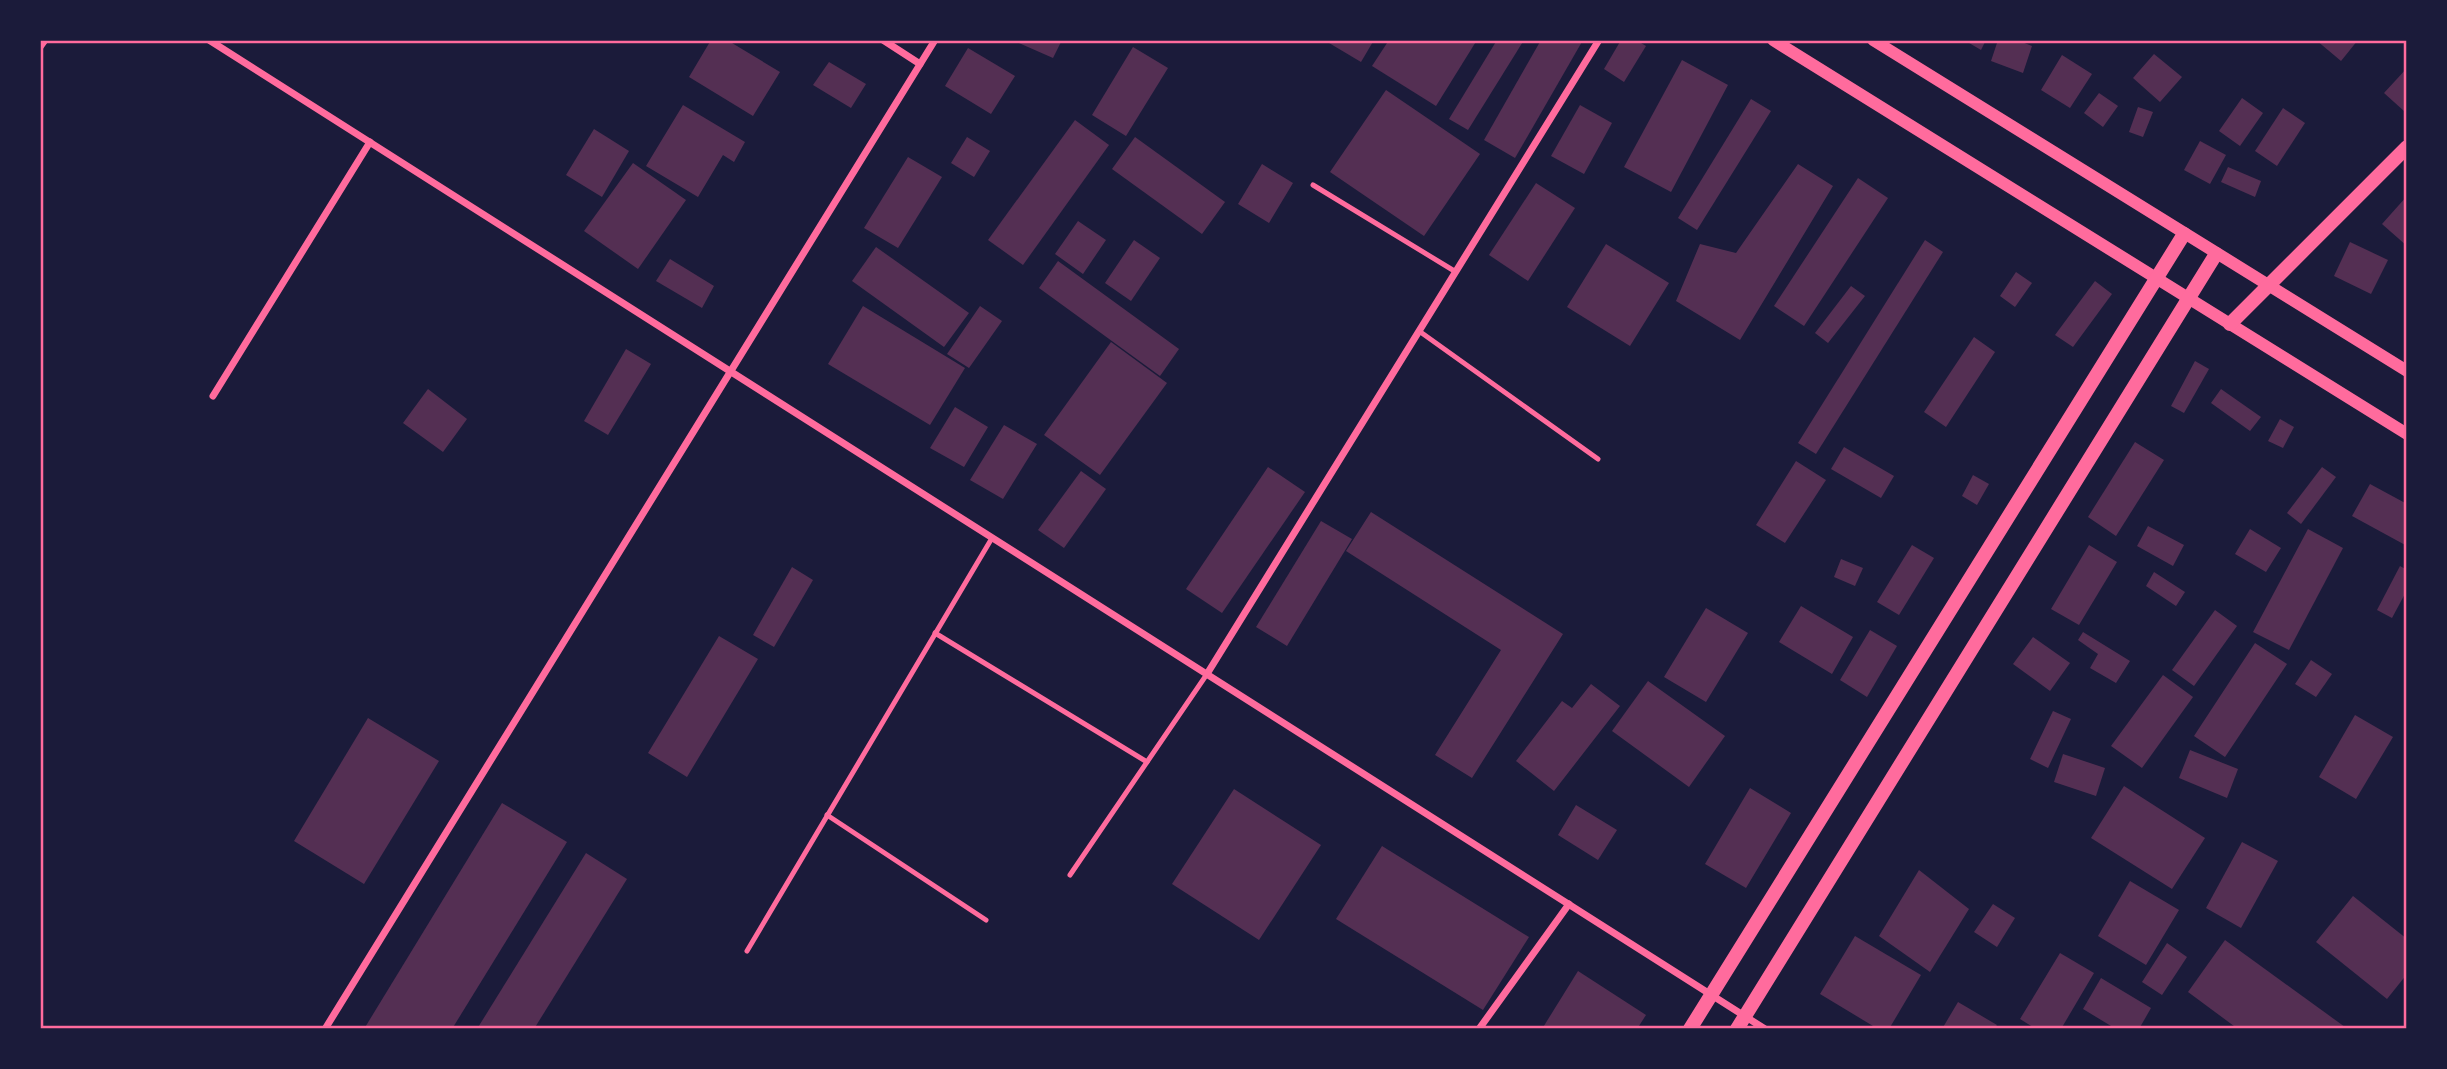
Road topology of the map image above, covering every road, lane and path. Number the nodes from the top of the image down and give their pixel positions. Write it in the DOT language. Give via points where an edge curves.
graph roads {
  1 [pos="45,40"];
  2 [pos="209,40"];
  3 [pos="883,40"];
  4 [pos="935,40"];
  5 [pos="1599,40"];
  6 [pos="1773,40"];
  7 [pos="1875,41"];
  8 [pos="40,47"];
  9 [pos="920,64"];
  10 [pos="370,142"];
  11 [pos="2407,147"];
  12 [pos="1313,185"];
  13 [pos="2184,234"];
  14 [pos="2216,254"];
  15 [pos="1456,271"];
  16 [pos="2157,278"];
  17 [pos="2269,285"];
  18 [pos="2189,299"];
  19 [pos="2230,324"];
  20 [pos="1419,331"];
  21 [pos="2407,371"];
  22 [pos="731,372"];
  23 [pos="213,396"];
  24 [pos="2407,434"];
  25 [pos="1598,458"];
  26 [pos="992,538"];
  27 [pos="935,633"];
  28 [pos="1207,674"];
  29 [pos="1147,762"];
  30 [pos="827,815"];
  31 [pos="1070,875"];
  32 [pos="1569,904"];
  33 [pos="986,920"];
  34 [pos="747,951"];
  35 [pos="1711,995"];
  36 [pos="1741,1022"];
  37 [pos="325,1029"];
  38 [pos="1479,1029"];
  39 [pos="1690,1029"];
  40 [pos="1765,1029"];
  1 -- 8 [label="street"];
  2 -- 10 [label="street"];
  3 -- 9 [label="street"];
  4 -- 9 [label="street"];
  5 -- 15 [label="street"];
  6 -- 16 [label="street"];
  7 -- 13 [label="street"];
  9 -- 22 [label="street"];
  10 -- 22 [label="street"];
  10 -- 23 [label="street"];
  11 -- 17 [label="main road"];
  12 -- 15 [label="lane"];
  13 -- 14 [label="street"];
  13 -- 16 [label="main road"];
  14 -- 17 [label="street"];
  14 -- 18 [label="main road"];
  15 -- 20 [label="street"];
  16 -- 18 [label="street"];
  16 -- 35 [label="main road"];
  17 -- 19 [label="main road"];
  17 -- 21 [label="street"];
  18 -- 19 [label="street"];
  18 -- 36 [label="main road"];
  19 -- 24 [label="street"];
  20 -- 25 [label="lane"];
  20 -- 28 [label="street"];
  22 -- 26 [label="street"];
  22 -- 37 [label="street"];
  26 -- 27 [label="lane"];
  26 -- 28 [label="street"];
  27 -- 29 [label="lane"];
  27 -- 30 [label="lane"];
  28 -- 29 [label="lane"];
  28 -- 32 [label="street"];
  29 -- 31 [label="lane"];
  30 -- 33 [label="lane"];
  30 -- 34 [label="lane"];
  32 -- 35 [label="street"];
  32 -- 38 [label="street"];
  35 -- 36 [label="street"];
  35 -- 39 [label="main road"];
  36 -- 40 [label="street"];
}
